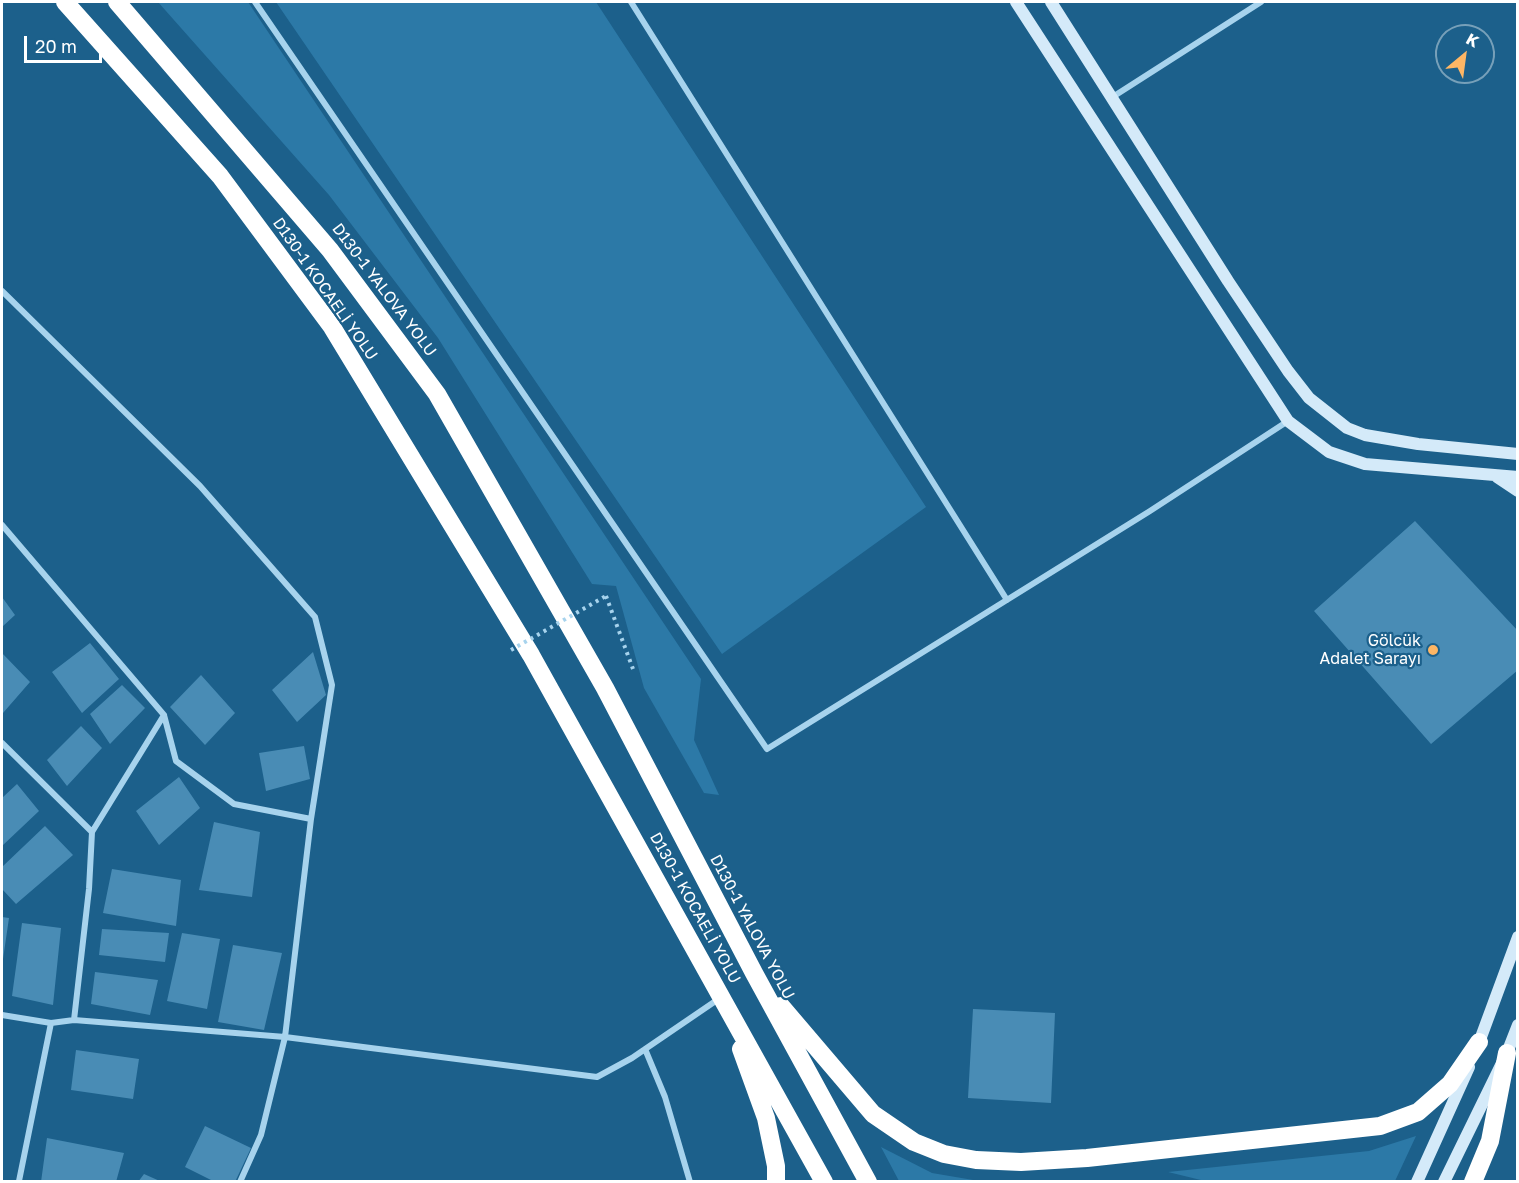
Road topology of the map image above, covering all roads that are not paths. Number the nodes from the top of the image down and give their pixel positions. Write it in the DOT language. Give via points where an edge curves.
graph roads {
  1 [pos="65,2"];
  2 [pos="117,2"];
  3 [pos="255,2"];
  4 [pos="631,2"];
  5 [pos="1016,2"];
  6 [pos="1051,2"];
  7 [pos="1261,2"];
  8 [pos="1112,98"];
  9 [pos="2,291"];
  10 [pos="1288,421"];
  11 [pos="1518,454"];
  12 [pos="1494,475"];
  13 [pos="1518,477"];
  14 [pos="1518,491"];
  15 [pos="2,525"];
  16 [pos="1007,600"];
  17 [pos="164,715"];
  18 [pos="2,743"];
  19 [pos="311,819"];
  20 [pos="92,832"];
  21 [pos="1518,937"];
  22 [pos="754,974"];
  23 [pos="722,996"];
  24 [pos="2,1015"];
  25 [pos="74,1020"];
  26 [pos="51,1023"];
  27 [pos="1518,1025"];
  28 [pos="285,1037"];
  29 [pos="1479,1042"];
  30 [pos="645,1049"];
  31 [pos="1508,1053"];
  32 [pos="19,1181"];
  33 [pos="240,1182"];
  34 [pos="690,1182"];
  35 [pos="776,1182"];
  36 [pos="824,1182"];
  37 [pos="868,1182"];
  38 [pos="1417,1182"];
  39 [pos="1444,1182"];
  40 [pos="1473,1182"];
  1 -- 23 [label="highway, D130-1 KOCAELİ YOLU" via="220,176 332,327 531,655"];
  2 -- 22 [label="highway, D130-1 YALOVA YOLU" via="262,168 383,318 437,394 605,688"];
  3 -- 16 [label="street" via="767,749"];
  4 -- 16 [label="street"];
  5 -- 10 [label="main road"];
  6 -- 8 [label="main road"];
  7 -- 8 [label="street"];
  8 -- 11 [label="main road" via="1288,371 1326,413 1365,435"];
  9 -- 19 [label="street" via="200,486 315,617 332,686"];
  10 -- 12 [label="main road" via="1329,452 1357,461"];
  10 -- 16 [label="street"];
  12 -- 13 [label="main road"];
  12 -- 14 [label="main road"];
  15 -- 17 [label="street"];
  17 -- 19 [label="street" via="176,761 234,804"];
  17 -- 20 [label="street"];
  18 -- 20 [label="street"];
  19 -- 28 [label="street"];
  20 -- 25 [label="street"];
  21 -- 29 [label="main road"];
  22 -- 29 [label="highway" via="873,1114 914,1142 944,1154 976,1160 1087,1158 1380,1126 1418,1112 1450,1084"];
  22 -- 37 [label="highway, D130-1 YALOVA YOLU"];
  23 -- 30 [label="street"];
  23 -- 35 [label="highway" via="765,1118"];
  23 -- 36 [label="highway, D130-1 KOCAELİ YOLU"];
  24 -- 26 [label="street"];
  25 -- 26 [label="street"];
  25 -- 28 [label="street"];
  26 -- 32 [label="street"];
  27 -- 31 [label="main road"];
  28 -- 30 [label="street" via="597,1077"];
  28 -- 33 [label="street" via="261,1135"];
  29 -- 38 [label="main road"];
  30 -- 34 [label="street" via="665,1097"];
  31 -- 39 [label="main road"];
  31 -- 40 [label="highway" via="1490,1142"];
}
